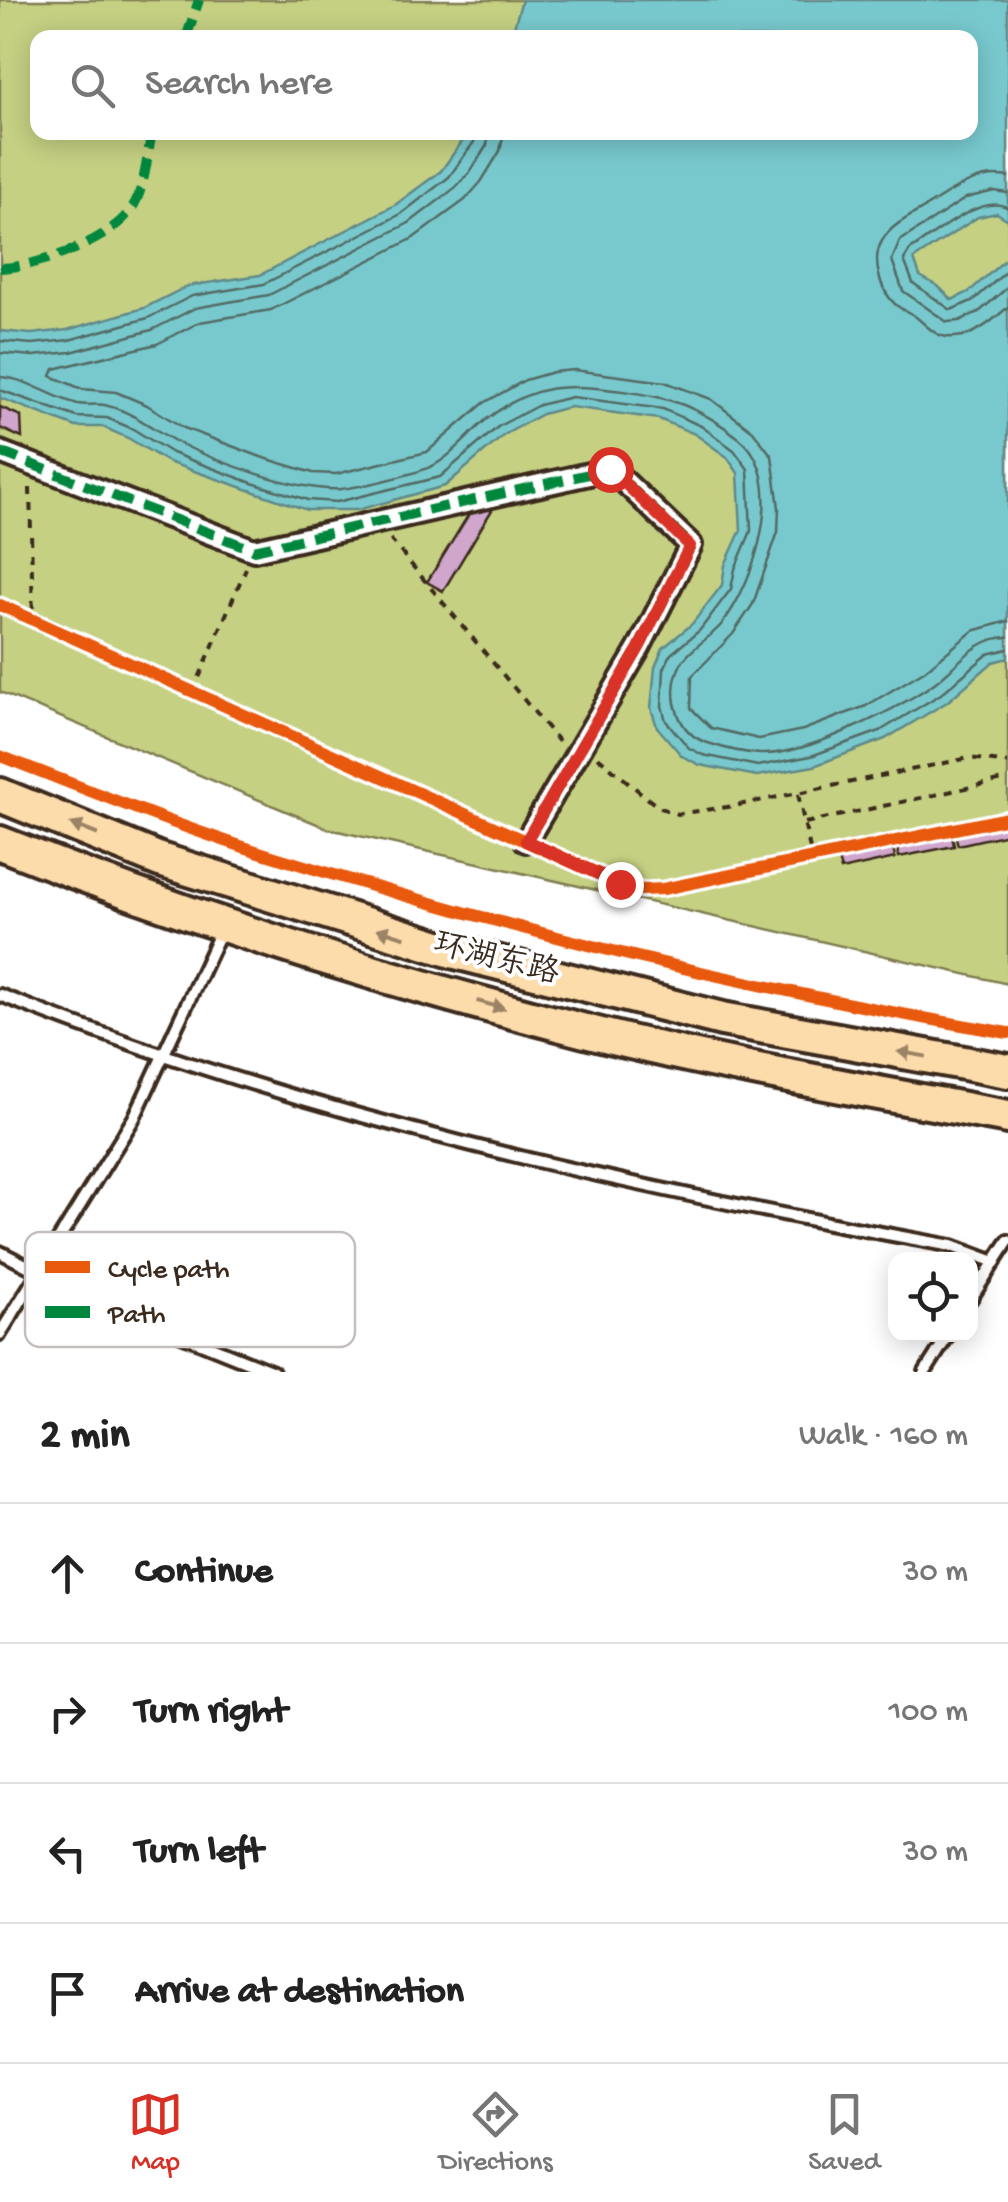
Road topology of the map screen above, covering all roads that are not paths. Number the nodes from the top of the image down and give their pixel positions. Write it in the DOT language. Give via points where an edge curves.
graph roads {
  1 [pos="0,452"];
  2 [pos="0,794"];
  3 [pos="526,841"];
  4 [pos="0,843"];
  5 [pos="221,881"];
  6 [pos="215,922"];
  7 [pos="579,982"];
  8 [pos="0,995"];
  9 [pos="562,1025"];
  10 [pos="164,1056"];
  11 [pos="1008,1072"];
  12 [pos="1008,1117"];
  13 [pos="64,1232"];
  14 [pos="1008,1241"];
  15 [pos="0,1252"];
  16 [pos="995,1262"];
  17 [pos="25,1264"];
  18 [pos="978,1288"];
  19 [pos="25,1295"];
  20 [pos="0,1334"];
  21 [pos="944,1342"];
  22 [pos="211,1347"];
  23 [pos="273,1372"];
  24 [pos="925,1372"];
  1 -- 3 [label="street" via="254,550 610,469 690,546"];
  5 -- 2 [label="main road, 环湖东路, one-way"];
  4 -- 6 [label="main road, 环湖东路"];
  5 -- 6 [label="main road"];
  7 -- 5 [label="main road, 环湖东路, one-way"];
  6 -- 9 [label="main road, 环湖东路, one-way"];
  6 -- 10 [label="lane"];
  7 -- 9 [label="main road"];
  11 -- 7 [label="main road, 环湖东路, one-way" via="722,1019"];
  8 -- 10 [label="lane"];
  9 -- 12 [label="main road, 环湖东路"];
  10 -- 13 [label="lane"];
  10 -- 16 [label="lane" via="404,1129 750,1208 952,1246"];
  14 -- 16 [label="lane"];
  15 -- 17 [label="lane"];
  16 -- 18 [label="lane"];
  19 -- 20 [label="lane"];
  21 -- 24 [label="lane"];
  22 -- 23 [label="lane"];
}
